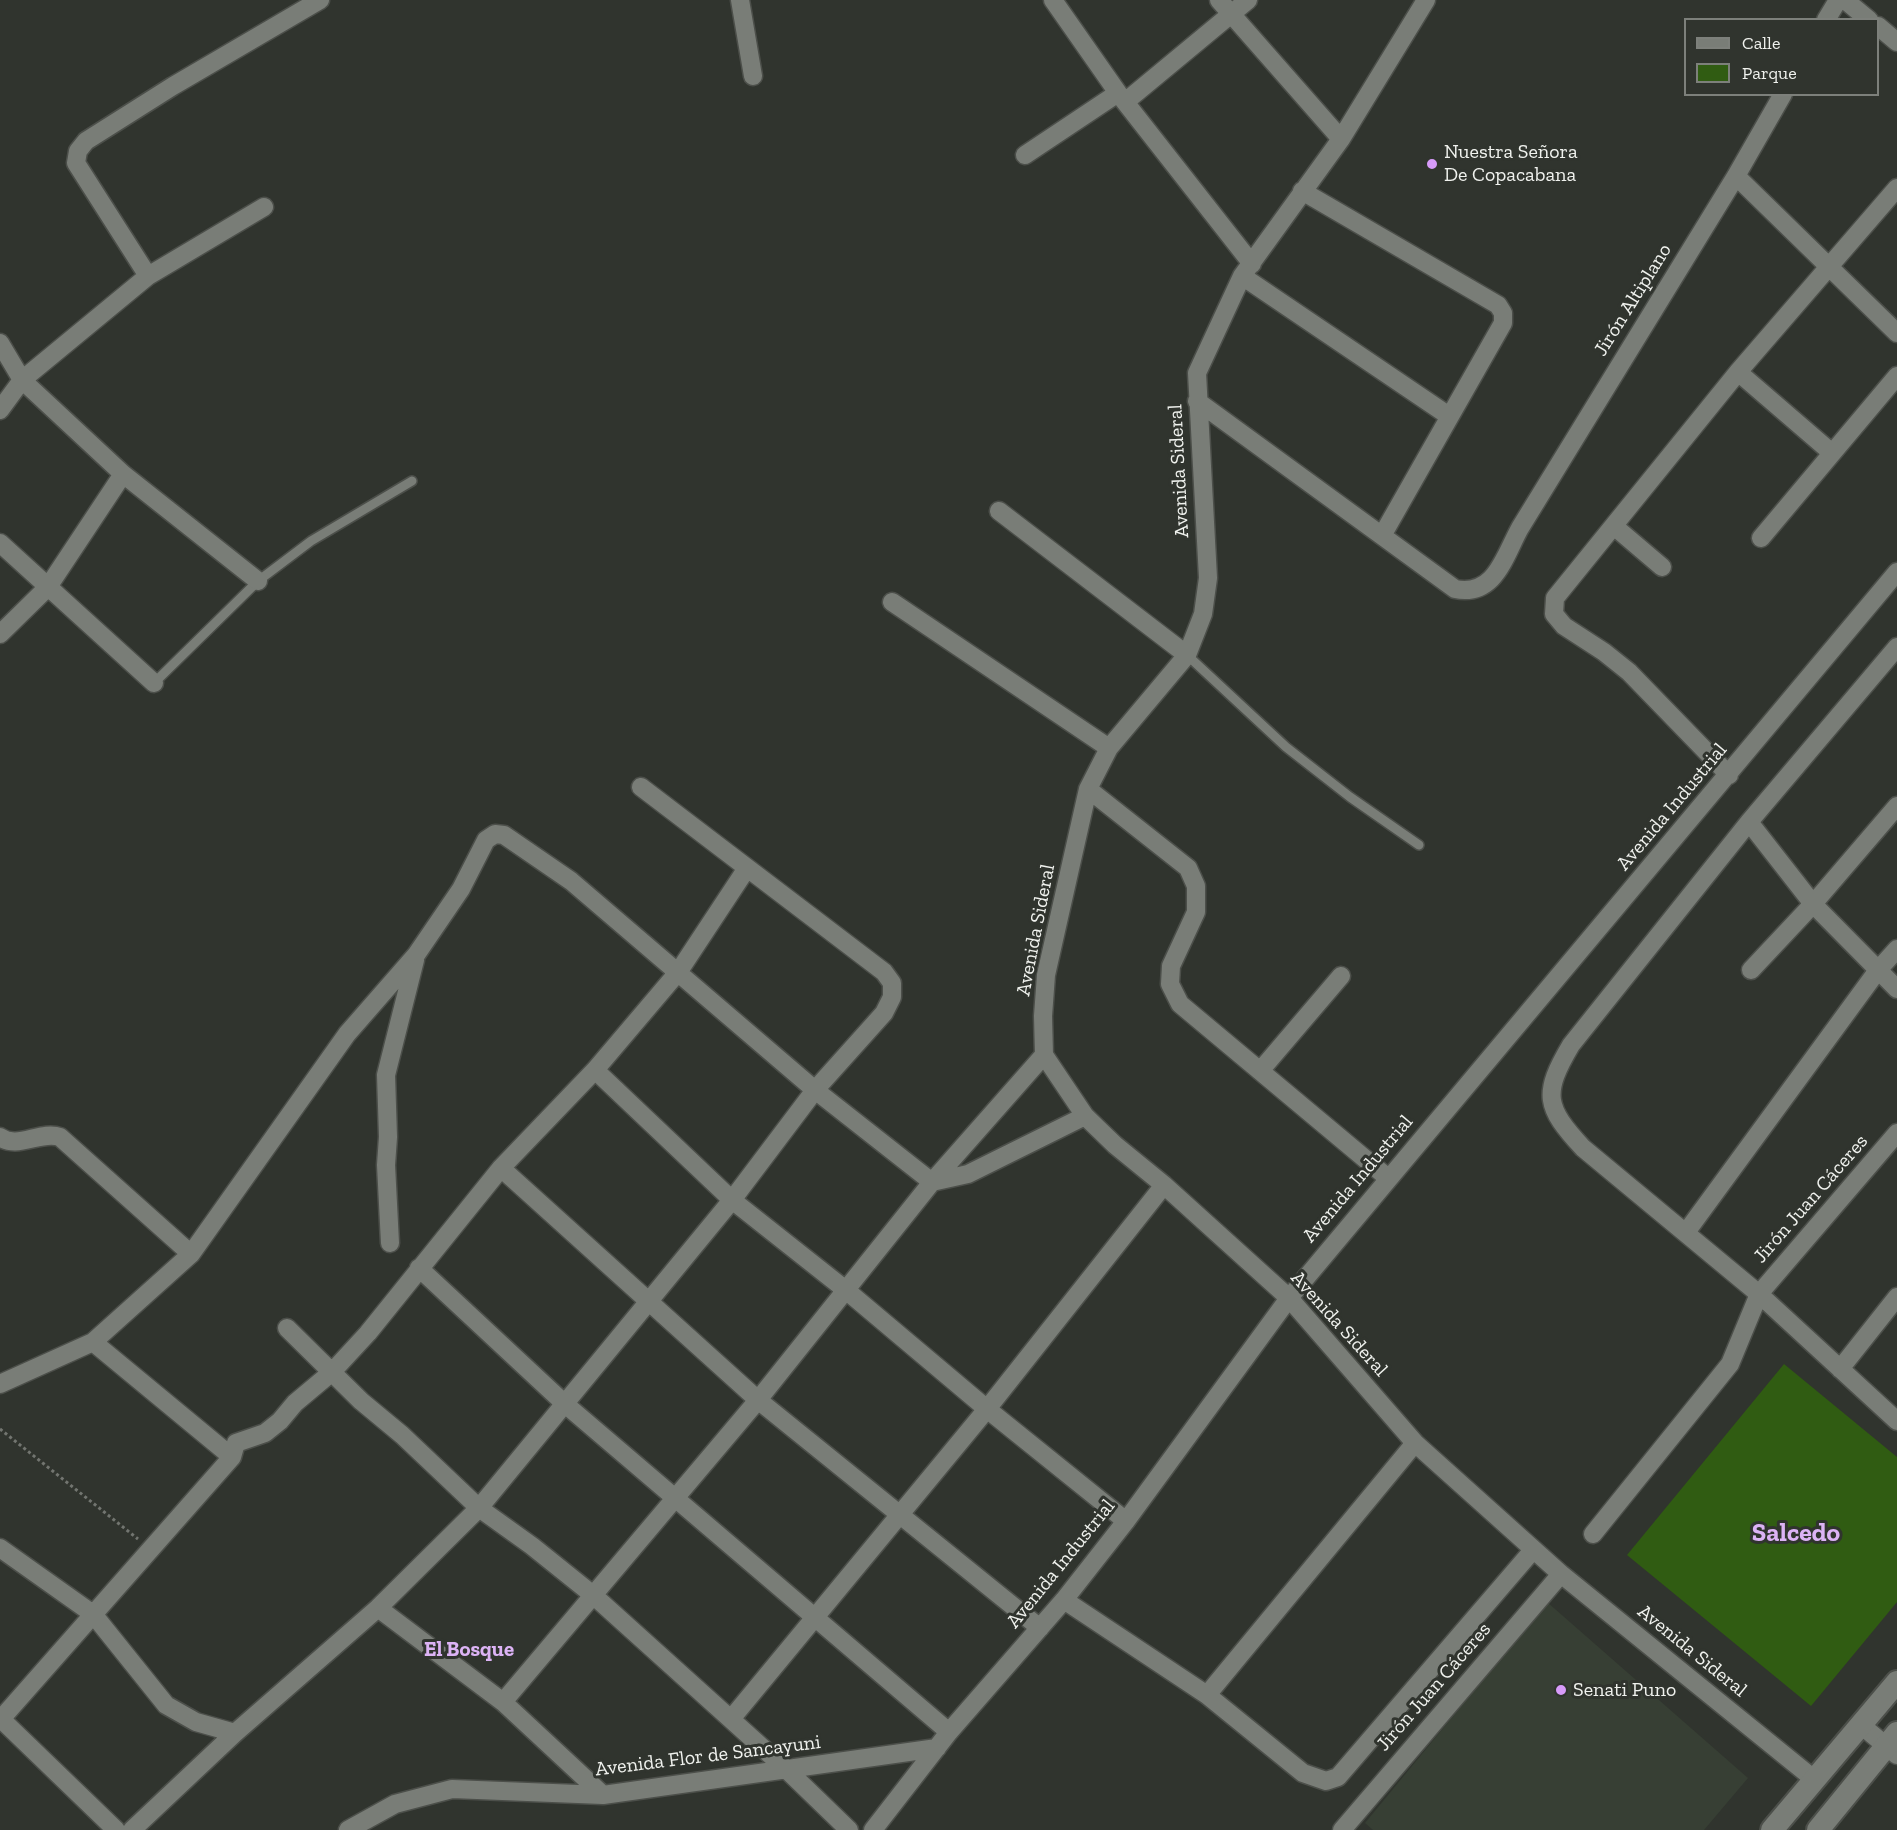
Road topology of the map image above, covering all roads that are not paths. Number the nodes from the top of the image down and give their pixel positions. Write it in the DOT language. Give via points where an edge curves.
graph roads {
  1 [pos="320,0"];
  2 [pos="740,0"];
  3 [pos="1053,0"];
  4 [pos="1219,0"];
  5 [pos="1248,0"];
  6 [pos="1426,0"];
  7 [pos="1838,0"];
  8 [pos="1845,0"];
  9 [pos="1231,15"];
  10 [pos="1827,18"];
  11 [pos="1867,18"];
  12 [pos="1879,27"];
  13 [pos="1897,42"];
  14 [pos="753,76"];
  15 [pos="1782,96"];
  16 [pos="1121,97"];
  17 [pos="1341,139"];
  18 [pos="1025,155"];
  19 [pos="1736,176"];
  20 [pos="1897,188"];
  21 [pos="1302,191"];
  22 [pos="264,207"];
  23 [pos="1831,266"];
  24 [pos="1247,270"];
  25 [pos="148,276"];
  26 [pos="1897,333"];
  27 [pos="0,343"];
  28 [pos="1738,372"];
  29 [pos="1897,376"];
  30 [pos="22,380"];
  31 [pos="1197,401"];
  32 [pos="0,410"];
  33 [pos="1449,416"];
  34 [pos="1832,453"];
  35 [pos="123,474"];
  36 [pos="412,481"];
  37 [pos="999,511"];
  38 [pos="1615,527"];
  39 [pos="1383,534"];
  40 [pos="1761,538"];
  41 [pos="0,543"];
  42 [pos="1662,567"];
  43 [pos="1897,572"];
  44 [pos="258,581"];
  45 [pos="48,587"];
  46 [pos="892,602"];
  47 [pos="0,634"];
  48 [pos="1897,647"];
  49 [pos="1187,655"];
  50 [pos="154,682"];
  51 [pos="1109,748"];
  52 [pos="1729,775"];
  53 [pos="640,787"];
  54 [pos="1088,789"];
  55 [pos="1897,806"];
  56 [pos="1749,822"];
  57 [pos="1419,845"];
  58 [pos="747,868"];
  59 [pos="1813,904"];
  60 [pos="1897,949"];
  61 [pos="416,955"];
  62 [pos="1751,970"];
  63 [pos="1878,970"];
  64 [pos="679,971"];
  65 [pos="1341,975"];
  66 [pos="1897,989"];
  67 [pos="1044,1055"];
  68 [pos="595,1070"];
  69 [pos="1260,1071"];
  70 [pos="815,1090"];
  71 [pos="1085,1116"];
  72 [pos="1897,1133"];
  73 [pos="0,1137"];
  74 [pos="501,1168"];
  75 [pos="1388,1178"];
  76 [pos="932,1182"];
  77 [pos="1164,1185"];
  78 [pos="732,1200"];
  79 [pos="1687,1231"];
  80 [pos="390,1243"];
  81 [pos="191,1254"];
  82 [pos="419,1268"];
  83 [pos="847,1291"];
  84 [pos="1760,1294"];
  85 [pos="1897,1297"];
  86 [pos="1289,1298"];
  87 [pos="649,1303"];
  88 [pos="287,1328"];
  89 [pos="93,1342"];
  90 [pos="1840,1370"];
  91 [pos="332,1372"];
  92 [pos="0,1384"];
  93 [pos="758,1400"];
  94 [pos="565,1404"];
  95 [pos="987,1409"];
  96 [pos="1897,1421"];
  97 [pos="1415,1443"];
  98 [pos="232,1457"];
  99 [pos="677,1498"];
  100 [pos="479,1508"];
  101 [pos="900,1514"];
  102 [pos="1126,1521"];
  103 [pos="1593,1534"];
  104 [pos="0,1548"];
  105 [pos="1533,1550"];
  106 [pos="1561,1574"];
  107 [pos="593,1595"];
  108 [pos="1064,1600"];
  109 [pos="378,1608"];
  110 [pos="93,1614"];
  111 [pos="816,1616"];
  112 [pos="1040,1628"];
  113 [pos="1897,1682"];
  114 [pos="1207,1695"];
  115 [pos="503,1702"];
  116 [pos="0,1719"];
  117 [pos="731,1719"];
  118 [pos="1861,1725"];
  119 [pos="949,1732"];
  120 [pos="235,1733"];
  121 [pos="1893,1745"];
  122 [pos="937,1748"];
  123 [pos="786,1769"];
  124 [pos="1815,1780"];
  125 [pos="603,1795"];
  126 [pos="116,1830"];
  127 [pos="132,1830"];
  128 [pos="348,1830"];
  129 [pos="849,1830"];
  130 [pos="873,1830"];
  131 [pos="1342,1830"];
  132 [pos="1772,1830"];
  133 [pos="1818,1830"];
  1 -- 25 [label="street" via="163,92 86,141 78,151 76,163"];
  2 -- 14 [label="street"];
  3 -- 16 [label="street"];
  4 -- 9 [label="street"];
  5 -- 9 [label="street"];
  6 -- 17 [label="street, Avenida Sideral"];
  7 -- 10 [label="street"];
  8 -- 11 [label="street"];
  9 -- 16 [label="street"];
  9 -- 17 [label="street"];
  12 -- 13 [label="street"];
  15 -- 19 [label="street, Jirón Altiplano"];
  16 -- 18 [label="street"];
  16 -- 24 [label="street"];
  17 -- 21 [label="street, Avenida Sideral"];
  19 -- 23 [label="street"];
  19 -- 39 [label="street, Jirón Altiplano" via="1492,579 1480,590 1455,589"];
  20 -- 23 [label="street"];
  21 -- 24 [label="street, Avenida Sideral"];
  21 -- 33 [label="street" via="1498,305 1503,323"];
  22 -- 25 [label="street"];
  23 -- 26 [label="street"];
  23 -- 28 [label="street"];
  24 -- 31 [label="street, Avenida Sideral" via="1197,373"];
  24 -- 33 [label="street"];
  25 -- 30 [label="street"];
  27 -- 30 [label="street"];
  28 -- 34 [label="street"];
  28 -- 38 [label="street"];
  29 -- 34 [label="street"];
  30 -- 32 [label="street"];
  30 -- 35 [label="street"];
  31 -- 39 [label="street, Jirón Altiplano"];
  31 -- 49 [label="street, Avenida Sideral" via="1208,578 1203,614"];
  33 -- 39 [label="street"];
  34 -- 40 [label="street"];
  35 -- 44 [label="street"];
  35 -- 45 [label="street"];
  36 -- 44 [label="lane" via="311,541"];
  37 -- 49 [label="street"];
  38 -- 42 [label="street"];
  38 -- 52 [label="street" via="1565,582 1555,598 1554,614 1564,626 1629,672"];
  41 -- 45 [label="street"];
  43 -- 52 [label="street, Avenida Industrial"];
  44 -- 50 [label="lane"];
  45 -- 47 [label="street"];
  45 -- 50 [label="street"];
  46 -- 51 [label="street"];
  48 -- 56 [label="street"];
  49 -- 51 [label="street, Avenida Sideral"];
  49 -- 57 [label="lane" via="1286,747"];
  51 -- 54 [label="street, Avenida Sideral"];
  52 -- 75 [label="street, Avenida Industrial"];
  53 -- 58 [label="street"];
  54 -- 67 [label="street, Avenida Sideral" via="1046,975"];
  54 -- 69 [label="street" via="1188,868 1196,886 1196,912 1171,966 1170,984 1180,1004"];
  55 -- 59 [label="street"];
  56 -- 59 [label="street"];
  56 -- 79 [label="street" via="1571,1045 1555,1072 1550,1094 1559,1122 1583,1148"];
  58 -- 64 [label="street"];
  58 -- 70 [label="street" via="884,972 892,983 892,997 885,1013"];
  59 -- 62 [label="street"];
  59 -- 63 [label="street"];
  60 -- 63 [label="street"];
  61 -- 64 [label="street" via="461,889 486,840 495,834 504,835 571,881"];
  61 -- 80 [label="street" via="386,1075"];
  61 -- 81 [label="street" via="346,1034"];
  63 -- 66 [label="street"];
  63 -- 79 [label="street"];
  64 -- 68 [label="street"];
  64 -- 70 [label="street"];
  65 -- 69 [label="street"];
  67 -- 71 [label="street, Avenida Sideral"];
  67 -- 76 [label="street"];
  68 -- 74 [label="street"];
  68 -- 78 [label="street"];
  69 -- 75 [label="street"];
  70 -- 76 [label="street"];
  70 -- 78 [label="street"];
  71 -- 76 [label="street" via="968,1174"];
  71 -- 77 [label="street, Avenida Sideral"];
  72 -- 84 [label="street, Jirón Juan Cáceres"];
  73 -- 81 [label="street" via="5,1141 22,1141 52,1134 60,1137"];
  74 -- 82 [label="street"];
  74 -- 87 [label="street"];
  75 -- 86 [label="street, Avenida Industrial"];
  76 -- 83 [label="street"];
  77 -- 86 [label="street, Avenida Sideral"];
  77 -- 95 [label="street"];
  78 -- 83 [label="street"];
  78 -- 87 [label="street"];
  79 -- 84 [label="street"];
  81 -- 89 [label="street"];
  82 -- 91 [label="street"];
  82 -- 94 [label="street"];
  83 -- 93 [label="street"];
  83 -- 95 [label="street"];
  84 -- 90 [label="street"];
  84 -- 103 [label="street, Jirón Juan Cáceres" via="1730,1364"];
  85 -- 90 [label="street"];
  86 -- 97 [label="street, Avenida Sideral"];
  86 -- 102 [label="street, Avenida Industrial"];
  87 -- 93 [label="street"];
  87 -- 94 [label="street"];
  88 -- 91 [label="street"];
  89 -- 92 [label="street"];
  89 -- 98 [label="street"];
  90 -- 96 [label="street"];
  91 -- 98 [label="street" via="264,1433 236,1443"];
  91 -- 100 [label="street"];
  93 -- 99 [label="street"];
  93 -- 101 [label="street"];
  94 -- 99 [label="street"];
  94 -- 100 [label="street"];
  95 -- 101 [label="street"];
  95 -- 102 [label="street"];
  97 -- 105 [label="street, Avenida Sideral"];
  97 -- 114 [label="street"];
  98 -- 110 [label="street"];
  99 -- 107 [label="street"];
  99 -- 111 [label="street"];
  100 -- 107 [label="street"];
  100 -- 109 [label="street"];
  101 -- 111 [label="street"];
  101 -- 112 [label="street"];
  102 -- 108 [label="street, Avenida Industrial"];
  104 -- 110 [label="street"];
  105 -- 106 [label="street, Avenida Sideral"];
  105 -- 114 [label="street" via="1338,1777 1326,1781 1303,1773"];
  106 -- 124 [label="street, Avenida Sideral"];
  106 -- 131 [label="street, Jirón Juan Cáceres"];
  107 -- 115 [label="street"];
  107 -- 117 [label="street"];
  108 -- 112 [label="street, Avenida Industrial"];
  108 -- 114 [label="street"];
  109 -- 115 [label="street"];
  109 -- 120 [label="street"];
  110 -- 116 [label="street"];
  110 -- 120 [label="street" via="166,1706 196,1722"];
  111 -- 117 [label="street"];
  111 -- 119 [label="street"];
  112 -- 119 [label="street, Avenida Industrial"];
  113 -- 118 [label="street"];
  115 -- 125 [label="street"];
  116 -- 126 [label="street"];
  117 -- 123 [label="street"];
  118 -- 121 [label="street"];
  118 -- 124 [label="street"];
  119 -- 122 [label="street, Avenida Industrial"];
  120 -- 127 [label="street"];
  121 -- 133 [label="street"];
  122 -- 123 [label="street, Avenida Flor de Sancayuni"];
  122 -- 130 [label="street, Avenida Industrial"];
  123 -- 125 [label="street, Avenida Flor de Sancayuni"];
  123 -- 129 [label="street"];
  124 -- 132 [label="street"];
  125 -- 128 [label="street, Avenida Flor de Sancayuni" via="452,1789 395,1804"];
}
